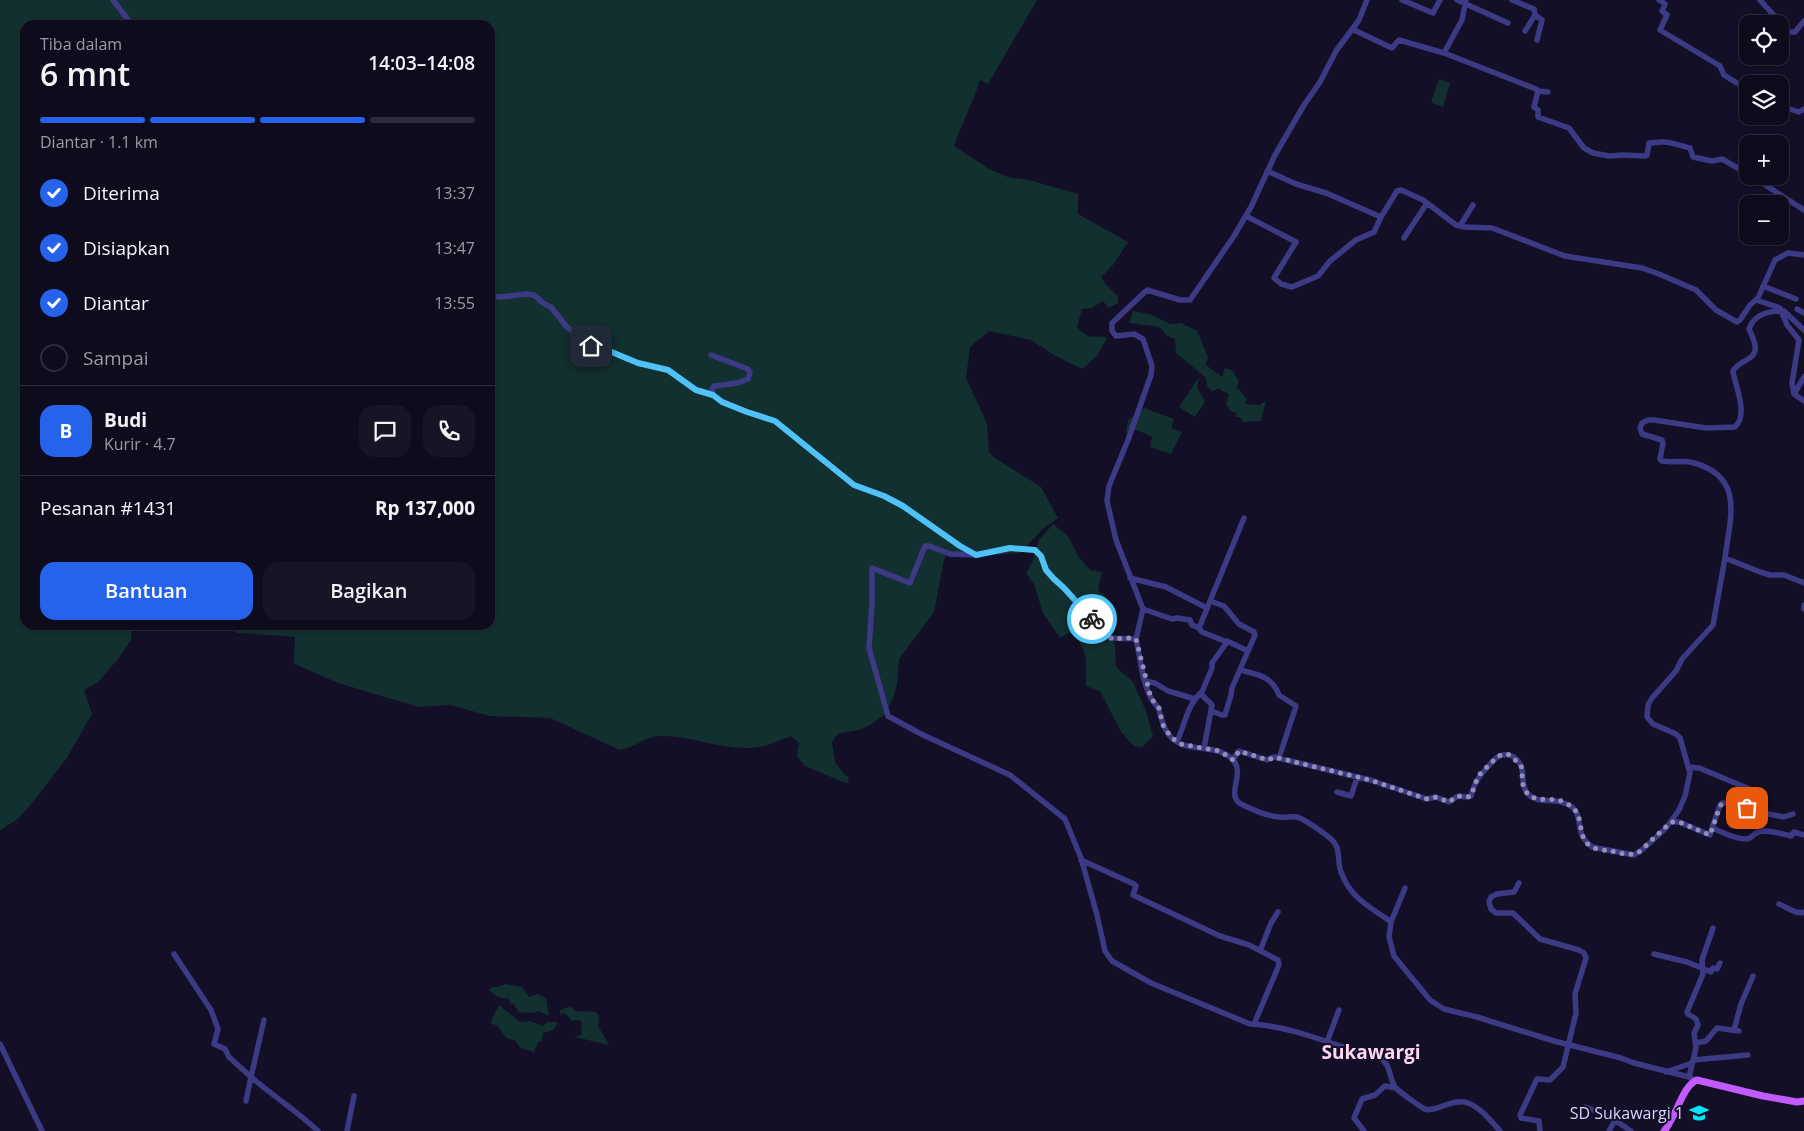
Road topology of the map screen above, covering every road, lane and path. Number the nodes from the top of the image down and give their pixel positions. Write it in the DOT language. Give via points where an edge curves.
graph roads {
  1 [pos="113,0"];
  2 [pos="1366,0"];
  3 [pos="1402,0"];
  4 [pos="1440,0"];
  5 [pos="1457,0"];
  6 [pos="1512,0"];
  7 [pos="1659,0"];
  8 [pos="1760,0"];
  9 [pos="1466,1"];
  10 [pos="1535,15"];
  11 [pos="128,20"];
  12 [pos="1804,21"];
  13 [pos="1508,22"];
  14 [pos="1352,29"];
  15 [pos="1526,31"];
  16 [pos="1537,40"];
  17 [pos="1444,53"];
  18 [pos="1739,84"];
  19 [pos="1538,91"];
  20 [pos="1548,92"];
  21 [pos="1789,109"];
  22 [pos="1804,109"];
  23 [pos="1739,169"];
  24 [pos="1267,171"];
  25 [pos="1765,185"];
  26 [pos="1427,202"];
  27 [pos="1473,205"];
  28 [pos="1804,210"];
  29 [pos="1246,216"];
  30 [pos="1381,217"];
  31 [pos="1460,226"];
  32 [pos="1404,238"];
  33 [pos="1804,255"];
  34 [pos="1764,286"];
  35 [pos="495,296"];
  36 [pos="1756,300"];
  37 [pos="1796,300"];
  38 [pos="1797,309"];
  39 [pos="1782,311"];
  40 [pos="1804,313"];
  41 [pos="1803,327"];
  42 [pos="711,355"];
  43 [pos="1804,377"];
  44 [pos="1794,394"];
  45 [pos="713,395"];
  46 [pos="1804,401"];
  47 [pos="1244,518"];
  48 [pos="976,555"];
  49 [pos="1725,558"];
  50 [pos="1130,578"];
  51 [pos="1804,583"];
  52 [pos="1210,601"];
  53 [pos="1207,608"];
  54 [pos="1143,610"];
  55 [pos="1199,628"];
  56 [pos="1136,639"];
  57 [pos="1227,641"];
  58 [pos="1248,651"];
  59 [pos="1240,670"];
  60 [pos="1146,681"];
  61 [pos="1202,692"];
  62 [pos="1195,699"];
  63 [pos="1212,711"];
  64 [pos="1177,742"];
  65 [pos="1204,748"];
  66 [pos="1279,758"];
  67 [pos="1233,760"];
  68 [pos="1689,767"];
  69 [pos="1357,778"];
  70 [pos="1337,792"];
  71 [pos="1747,809"];
  72 [pos="1793,814"];
  73 [pos="1671,822"];
  74 [pos="1712,828"];
  75 [pos="1804,835"];
  76 [pos="1081,860"];
  77 [pos="1519,882"];
  78 [pos="1405,888"];
  79 [pos="1779,904"];
  80 [pos="1278,912"];
  81 [pos="1804,912"];
  82 [pos="1391,922"];
  83 [pos="1713,928"];
  84 [pos="1260,951"];
  85 [pos="174,954"];
  86 [pos="1654,954"];
  87 [pos="1720,963"];
  88 [pos="1704,970"];
  89 [pos="1752,976"];
  90 [pos="1339,1010"];
  91 [pos="264,1020"];
  92 [pos="1254,1024"];
  93 [pos="1327,1042"];
  94 [pos="1696,1043"];
  95 [pos="0,1044"];
  96 [pos="1569,1044"];
  97 [pos="1748,1055"];
  98 [pos="1692,1062"];
  99 [pos="1666,1072"];
  100 [pos="251,1077"];
  101 [pos="1692,1079"];
  102 [pos="1396,1088"];
  103 [pos="354,1096"];
  104 [pos="246,1101"];
  105 [pos="1804,1101"];
  106 [pos="1585,1107"];
  107 [pos="1615,1120"];
  108 [pos="42,1131"];
  109 [pos="318,1131"];
  110 [pos="347,1131"];
  111 [pos="1364,1131"];
  112 [pos="1500,1131"];
  113 [pos="1540,1131"];
  114 [pos="1609,1131"];
  115 [pos="1631,1131"];
  116 [pos="1664,1131"];
  1 -- 11 [label="street"];
  2 -- 14 [label="street"];
  3 -- 4 [label="street" via="1433,13"];
  5 -- 9 [label="street"];
  6 -- 10 [label="street" via="1534,10"];
  7 -- 18 [label="street" via="1665,4 1662,11 1667,15 1660,30 1720,66 1724,75"];
  8 -- 12 [label="street" via="1789,32 1795,32"];
  9 -- 13 [label="street"];
  9 -- 17 [label="street" via="1462,20"];
  10 -- 15 [label="street"];
  10 -- 16 [label="street" via="1542,20"];
  14 -- 17 [label="street" via="1392,48 1399,40"];
  14 -- 24 [label="street"];
  17 -- 19 [label="street"];
  19 -- 20 [label="street"];
  19 -- 23 [label="street" via="1534,107 1538,110 1538,117 1569,128 1589,152 1609,156 1645,156 1649,143 1660,141 1680,144 1689,148 1692,156 1712,161 1722,159"];
  21 -- 22 [label="street" via="1799,112"];
  24 -- 29 [label="street"];
  24 -- 30 [label="street"];
  25 -- 28 [label="street"];
  26 -- 30 [label="street" via="1399,190"];
  26 -- 31 [label="street"];
  26 -- 32 [label="street"];
  27 -- 31 [label="street"];
  29 -- 30 [label="street" via="1296,242 1274,278 1292,287 1320,274 1328,263 1356,240 1374,232"];
  29 -- 50 [label="street" via="1190,300 1147,290 1112,323 1116,336 1134,334 1143,339 1152,367 1107,498 1116,540"];
  31 -- 36 [label="street" via="1492,228 1565,256 1650,270 1696,290 1712,307 1736,322"];
  33 -- 34 [label="street" via="1788,253 1778,257"];
  34 -- 36 [label="street"];
  34 -- 37 [label="street"];
  35 -- 45 [label="street" via="534,295 551,307 566,326 588,344 638,363 668,370 693,388"];
  36 -- 39 [label="street"];
  38 -- 40 [label="street"];
  39 -- 41 [label="street"];
  39 -- 44 [label="street" via="1799,340 1792,383"];
  39 -- 49 [label="street" via="1762,314 1750,326 1755,352 1733,371 1740,399 1736,426 1706,428 1648,420 1640,428 1642,434 1664,443 1662,461 1692,462 1723,480 1730,491 1732,504"];
  42 -- 45 [label="street" via="748,368 750,373 748,379 738,383 714,386"];
  43 -- 44 [label="street"];
  44 -- 46 [label="street"];
  45 -- 48 [label="street" via="722,402 775,421 854,485 903,506"];
  47 -- 52 [label="street"];
  48 -- 56 [label="street" via="1010,548 1035,550 1046,570 1110,638"];
  48 -- 76 [label="street" via="950,554 925,546 911,583 872,568 869,648 887,714 1010,775 1065,819"];
  49 -- 51 [label="street" via="1760,572 1784,575"];
  49 -- 68 [label="street" via="1713,625 1682,659 1646,711 1654,724 1680,738"];
  50 -- 53 [label="street" via="1166,587"];
  50 -- 54 [label="street"];
  52 -- 53 [label="street"];
  52 -- 58 [label="street" via="1224,606 1239,624 1254,632"];
  53 -- 55 [label="street"];
  54 -- 55 [label="street" via="1172,619 1189,620"];
  54 -- 56 [label="street"];
  55 -- 57 [label="street"];
  56 -- 60 [label="street"];
  57 -- 58 [label="street"];
  57 -- 61 [label="street" via="1212,663"];
  58 -- 59 [label="street"];
  59 -- 63 [label="street" via="1225,715"];
  59 -- 66 [label="street" via="1265,677 1279,695 1296,706"];
  60 -- 62 [label="street"];
  60 -- 64 [label="street" via="1163,725"];
  61 -- 62 [label="street"];
  61 -- 63 [label="street"];
  62 -- 64 [label="street"];
  63 -- 65 [label="street"];
  64 -- 65 [label="street"];
  65 -- 67 [label="street" via="1220,751"];
  66 -- 67 [label="street" via="1268,760 1239,751"];
  66 -- 69 [label="street"];
  67 -- 82 [label="street" via="1238,768 1236,801 1278,817 1297,816 1334,842 1340,872 1349,889 1357,900"];
  68 -- 71 [label="street" via="1752,790"];
  68 -- 73 [label="street" via="1689,783"];
  69 -- 70 [label="street" via="1351,796"];
  69 -- 73 [label="street" via="1427,799 1436,797 1449,802 1458,796 1471,796 1478,776 1498,756 1508,754 1521,765 1524,790 1532,798 1558,800 1574,808 1581,832 1592,847 1634,855"];
  71 -- 72 [label="street" via="1784,816"];
  71 -- 74 [label="street" via="1722,802"];
  73 -- 74 [label="street" via="1679,822 1710,835"];
  74 -- 75 [label="street" via="1747,839 1761,832"];
  76 -- 84 [label="street" via="1134,884 1133,895"];
  76 -- 92 [label="street" via="1105,951 1112,961 1151,983"];
  77 -- 96 [label="street" via="1514,892 1491,897 1491,910 1513,913 1540,939 1576,949 1586,956 1575,994 1576,1013"];
  78 -- 82 [label="street"];
  79 -- 81 [label="street" via="1801,914"];
  80 -- 84 [label="street"];
  82 -- 96 [label="street" via="1389,937 1394,956 1430,1000 1444,1009"];
  83 -- 88 [label="street" via="1702,960"];
  84 -- 92 [label="street" via="1279,963"];
  85 -- 100 [label="street" via="211,1010 218,1030 214,1044 225,1049 229,1058"];
  86 -- 88 [label="street"];
  87 -- 88 [label="street" via="1712,972"];
  88 -- 94 [label="street" via="1687,1012 1698,1022 1694,1033"];
  89 -- 94 [label="street" via="1739,1009 1736,1031 1717,1028 1706,1041"];
  90 -- 93 [label="street"];
  91 -- 100 [label="street"];
  92 -- 93 [label="street" via="1286,1029"];
  93 -- 102 [label="street" via="1382,1059"];
  94 -- 98 [label="street"];
  95 -- 108 [label="street"];
  96 -- 99 [label="street"];
  96 -- 113 [label="street" via="1562,1069 1548,1081 1537,1078 1522,1109 1520,1117 1539,1121"];
  97 -- 98 [label="street"];
  98 -- 99 [label="street"];
  98 -- 101 [label="street"];
  99 -- 101 [label="street"];
  100 -- 104 [label="street"];
  100 -- 109 [label="street"];
  101 -- 105 [label="main road" via="1763,1096"];
  101 -- 116 [label="main road" via="1673,1120"];
  102 -- 111 [label="street" via="1386,1086 1375,1095 1362,1099 1354,1118"];
  102 -- 112 [label="street" via="1427,1111 1446,1104 1468,1102"];
  103 -- 110 [label="street"];
  106 -- 107 [label="street"];
  107 -- 114 [label="street"];
  107 -- 115 [label="street"];
}
